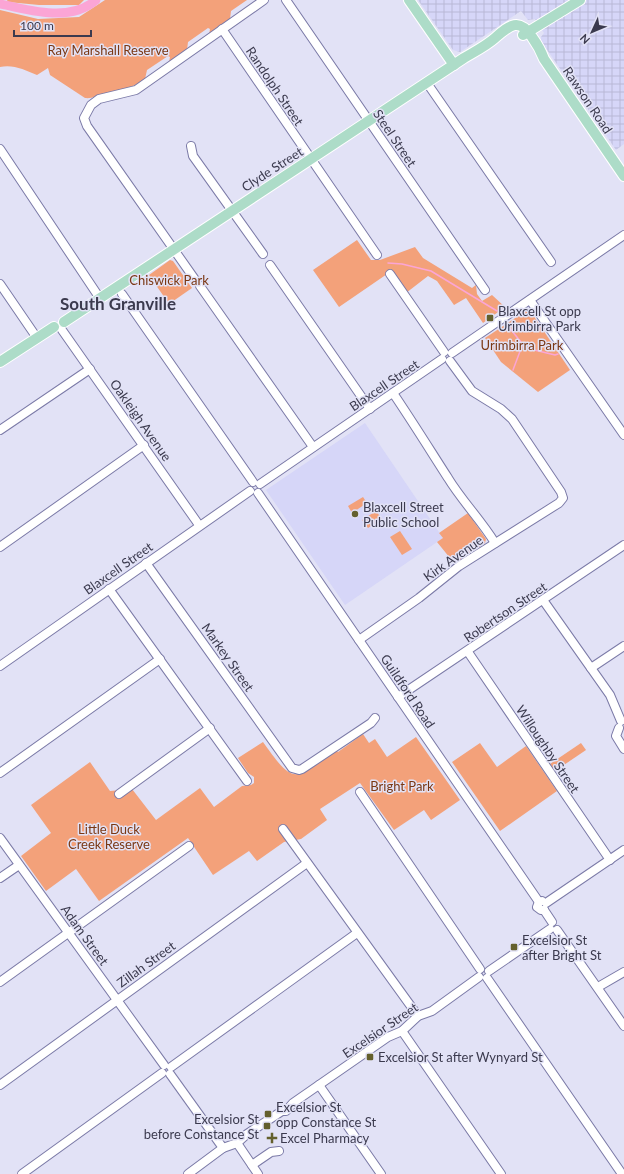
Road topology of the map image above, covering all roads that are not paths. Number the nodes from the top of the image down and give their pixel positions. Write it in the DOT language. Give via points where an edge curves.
graph roads {
  1 [pos="264,0"];
  2 [pos="286,0"];
  3 [pos="409,0"];
  4 [pos="580,0"];
  5 [pos="222,29"];
  6 [pos="527,35"];
  7 [pos="454,65"];
  8 [pos="427,83"];
  9 [pos="369,121"];
  10 [pos="191,146"];
  11 [pos="0,149"];
  12 [pos="311,159"];
  13 [pos="624,176"];
  14 [pos="232,211"];
  15 [pos="624,235"];
  16 [pos="173,249"];
  17 [pos="262,254"];
  18 [pos="377,255"];
  19 [pos="551,262"];
  20 [pos="270,265"];
  21 [pos="390,274"];
  22 [pos="0,284"];
  23 [pos="485,290"];
  24 [pos="122,294"];
  25 [pos="99,297"];
  26 [pos="530,300"];
  27 [pos="60,326"];
  28 [pos="37,338"];
  29 [pos="447,356"];
  30 [pos="0,362"];
  31 [pos="90,369"];
  32 [pos="393,393"];
  33 [pos="370,409"];
  34 [pos="0,430"];
  35 [pos="624,436"];
  36 [pos="144,444"];
  37 [pos="313,448"];
  38 [pos="257,483"];
  39 [pos="254,492"];
  40 [pos="199,525"];
  41 [pos="495,543"];
  42 [pos="624,545"];
  43 [pos="0,547"];
  44 [pos="146,563"];
  45 [pos="109,589"];
  46 [pos="543,600"];
  47 [pos="359,640"];
  48 [pos="624,646"];
  49 [pos="468,652"];
  50 [pos="160,659"];
  51 [pos="0,666"];
  52 [pos="591,668"];
  53 [pos="398,697"];
  54 [pos="374,718"];
  55 [pos="622,725"];
  56 [pos="210,728"];
  57 [pos="624,749"];
  58 [pos="0,772"];
  59 [pos="247,780"];
  60 [pos="360,792"];
  61 [pos="119,794"];
  62 [pos="283,828"];
  63 [pos="0,838"];
  64 [pos="189,846"];
  65 [pos="624,850"];
  66 [pos="610,860"];
  67 [pos="307,863"];
  68 [pos="19,865"];
  69 [pos="0,878"];
  70 [pos="543,905"];
  71 [pos="553,927"];
  72 [pos="68,933"];
  73 [pos="357,933"];
  74 [pos="624,972"];
  75 [pos="484,974"];
  76 [pos="0,982"];
  77 [pos="598,987"];
  78 [pos="117,1000"];
  79 [pos="418,1016"];
  80 [pos="624,1026"];
  81 [pos="402,1031"];
  82 [pos="167,1070"];
  83 [pos="0,1084"];
  84 [pos="319,1085"];
  85 [pos="237,1143"];
  86 [pos="223,1148"];
  87 [pos="280,1152"];
  88 [pos="252,1165"];
  89 [pos="22,1174"];
  90 [pos="188,1174"];
  91 [pos="258,1174"];
  92 [pos="380,1174"];
  93 [pos="501,1174"];
  94 [pos="622,1174"];
  1 -- 5 [label="street"];
  2 -- 9 [label="street, Steel Street"];
  3 -- 7 [label="main road"];
  4 -- 6 [label="main road" via="552,18 550,23"];
  5 -- 12 [label="street, Randolph Street"];
  5 -- 16 [label="street" via="136,90 103,97 91,105 84,118 87,126"];
  6 -- 7 [label="main road, Clyde Street" via="514,32 495,37"];
  6 -- 13 [label="main road, Rawson Road" via="538,55 544,59"];
  7 -- 8 [label="main road, Clyde Street"];
  8 -- 9 [label="main road, Clyde Street"];
  8 -- 19 [label="street"];
  9 -- 12 [label="main road, Clyde Street"];
  9 -- 23 [label="street, Steel Street"];
  10 -- 14 [label="street" via="193,156"];
  11 -- 25 [label="street"];
  12 -- 14 [label="main road, Clyde Street"];
  12 -- 18 [label="street, Randolph Street"];
  14 -- 16 [label="main road, Clyde Street"];
  14 -- 17 [label="street"];
  15 -- 26 [label="street, Blaxcell Street"];
  16 -- 25 [label="main road, Clyde Street"];
  16 -- 37 [label="street"];
  20 -- 33 [label="street"];
  21 -- 29 [label="street"];
  22 -- 28 [label="street"];
  24 -- 38 [label="street"];
  25 -- 27 [label="main road, Clyde Street"];
  26 -- 29 [label="street, Blaxcell Street"];
  26 -- 35 [label="street"];
  27 -- 28 [label="main road, Clyde Street"];
  27 -- 31 [label="street, Oakleigh Avenue"];
  28 -- 30 [label="main road, Clyde Street"];
  29 -- 32 [label="street, Blaxcell Street"];
  29 -- 41 [label="street, Kirk Avenue" via="472,392 501,409 512,419 563,498"];
  31 -- 34 [label="street"];
  31 -- 36 [label="street, Oakleigh Avenue"];
  32 -- 33 [label="street, Blaxcell Street"];
  32 -- 41 [label="street" via="420,431 448,479 480,519"];
  33 -- 37 [label="street, Blaxcell Street"];
  36 -- 40 [label="street, Oakleigh Avenue"];
  36 -- 43 [label="street"];
  37 -- 38 [label="street, Blaxcell Street"];
  38 -- 39 [label="street" via="249,486"];
  39 -- 40 [label="street, Blaxcell Street"];
  39 -- 47 [label="street, Guildford Road"];
  40 -- 44 [label="street, Blaxcell Street"];
  41 -- 47 [label="street, Kirk Avenue" via="459,566 406,608"];
  42 -- 46 [label="street, Robertson Street"];
  44 -- 45 [label="street, Blaxcell Street"];
  44 -- 54 [label="street, Markey Street" via="295,770 302,769 371,723"];
  45 -- 50 [label="street"];
  45 -- 51 [label="street, Blaxcell Street"];
  46 -- 49 [label="street, Robertson Street"];
  46 -- 52 [label="street"];
  47 -- 53 [label="street, Guildford Road"];
  48 -- 52 [label="street"];
  49 -- 53 [label="street, Robertson Street"];
  49 -- 66 [label="street, Willoughby Street"];
  50 -- 56 [label="street"];
  50 -- 58 [label="street"];
  52 -- 55 [label="street" via="612,698"];
  53 -- 70 [label="street, Guildford Road"];
  55 -- 57 [label="street" via="616,736"];
  56 -- 59 [label="street"];
  56 -- 61 [label="street"];
  60 -- 75 [label="street"];
  62 -- 67 [label="street"];
  63 -- 68 [label="street, Adam Street"];
  64 -- 72 [label="street"];
  65 -- 66 [label="street"];
  66 -- 70 [label="street"];
  67 -- 73 [label="street"];
  67 -- 78 [label="street, Zillah Street"];
  68 -- 69 [label="street"];
  68 -- 72 [label="street, Adam Street"];
  70 -- 71 [label="street, Guildford Road"];
  71 -- 75 [label="street, Excelsior Street"];
  71 -- 77 [label="street, Guildford Road"];
  72 -- 76 [label="street"];
  72 -- 78 [label="street, Adam Street"];
  73 -- 79 [label="street"];
  73 -- 82 [label="street"];
  74 -- 77 [label="street"];
  75 -- 79 [label="street, Excelsior Street" via="432,1011"];
  75 -- 94 [label="street"];
  77 -- 80 [label="street, Guildford Road"];
  78 -- 82 [label="street, Adam Street"];
  78 -- 83 [label="street, Zillah Street"];
  79 -- 81 [label="street, Excelsior Street"];
  81 -- 84 [label="street, Excelsior Street" via="388,1037"];
  81 -- 93 [label="street"];
  82 -- 86 [label="street, Adam Street"];
  82 -- 89 [label="street"];
  84 -- 85 [label="street, Excelsior Street" via="286,1111 282,1111"];
  84 -- 92 [label="street"];
  85 -- 86 [label="street, Excelsior Street"];
  85 -- 88 [label="street"];
  86 -- 90 [label="street, Excelsior Street"];
  87 -- 88 [label="street" via="271,1152"];
  88 -- 91 [label="street"];
}
